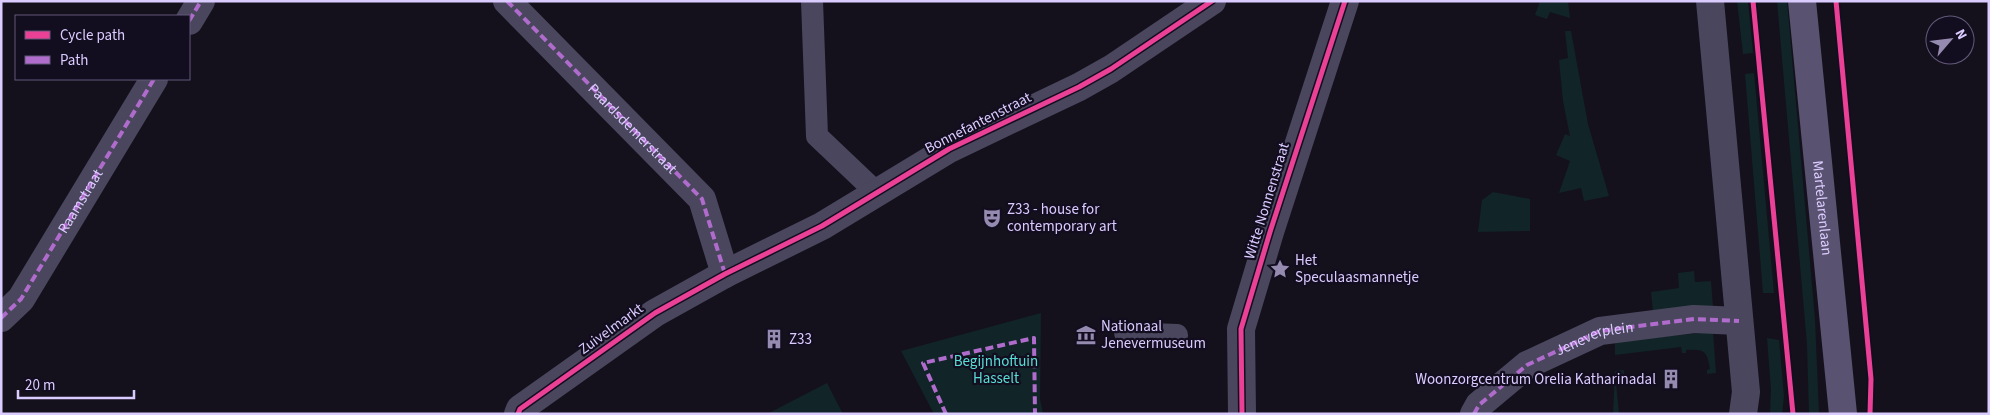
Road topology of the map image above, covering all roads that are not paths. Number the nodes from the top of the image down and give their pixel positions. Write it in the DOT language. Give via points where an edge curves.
graph roads {
  1 [pos="201,1"];
  2 [pos="507,1"];
  3 [pos="812,1"];
  4 [pos="1212,1"];
  5 [pos="1345,1"];
  6 [pos="1710,1"];
  7 [pos="1802,1"];
  8 [pos="190,19"];
  9 [pos="153,80"];
  10 [pos="877,193"];
  11 [pos="725,274"];
  12 [pos="1,318"];
  13 [pos="1740,321"];
  14 [pos="1125,333"];
  15 [pos="1177,336"];
  16 [pos="518,414"];
  17 [pos="1242,414"];
  18 [pos="1474,414"];
  19 [pos="1743,414"];
  20 [pos="1843,414"];
  1 -- 8 [label="street"];
  2 -- 11 [label="street, Paardsdemerstraat" via="702,199"];
  3 -- 10 [label="lane" via="817,136"];
  4 -- 10 [label="street, Bonnefantenstraat" via="1111,69 949,148"];
  5 -- 17 [label="street, Witte Nonnenstraat" via="1270,232 1234,330"];
  6 -- 13 [label="street"];
  7 -- 20 [label="main road, Martelarenlaan"];
  9 -- 12 [label="street, Raamstraat" via="21,299"];
  10 -- 11 [label="street, Bonnefantenstraat" via="822,226"];
  11 -- 16 [label="street, Zuivelmarkt" via="655,313 520,409"];
  13 -- 18 [label="street, Jeneverplein" via="1694,319 1600,331 1527,365 1479,405"];
  13 -- 19 [label="street" via="1746,392"];
  14 -- 15 [label="lane"];
}
